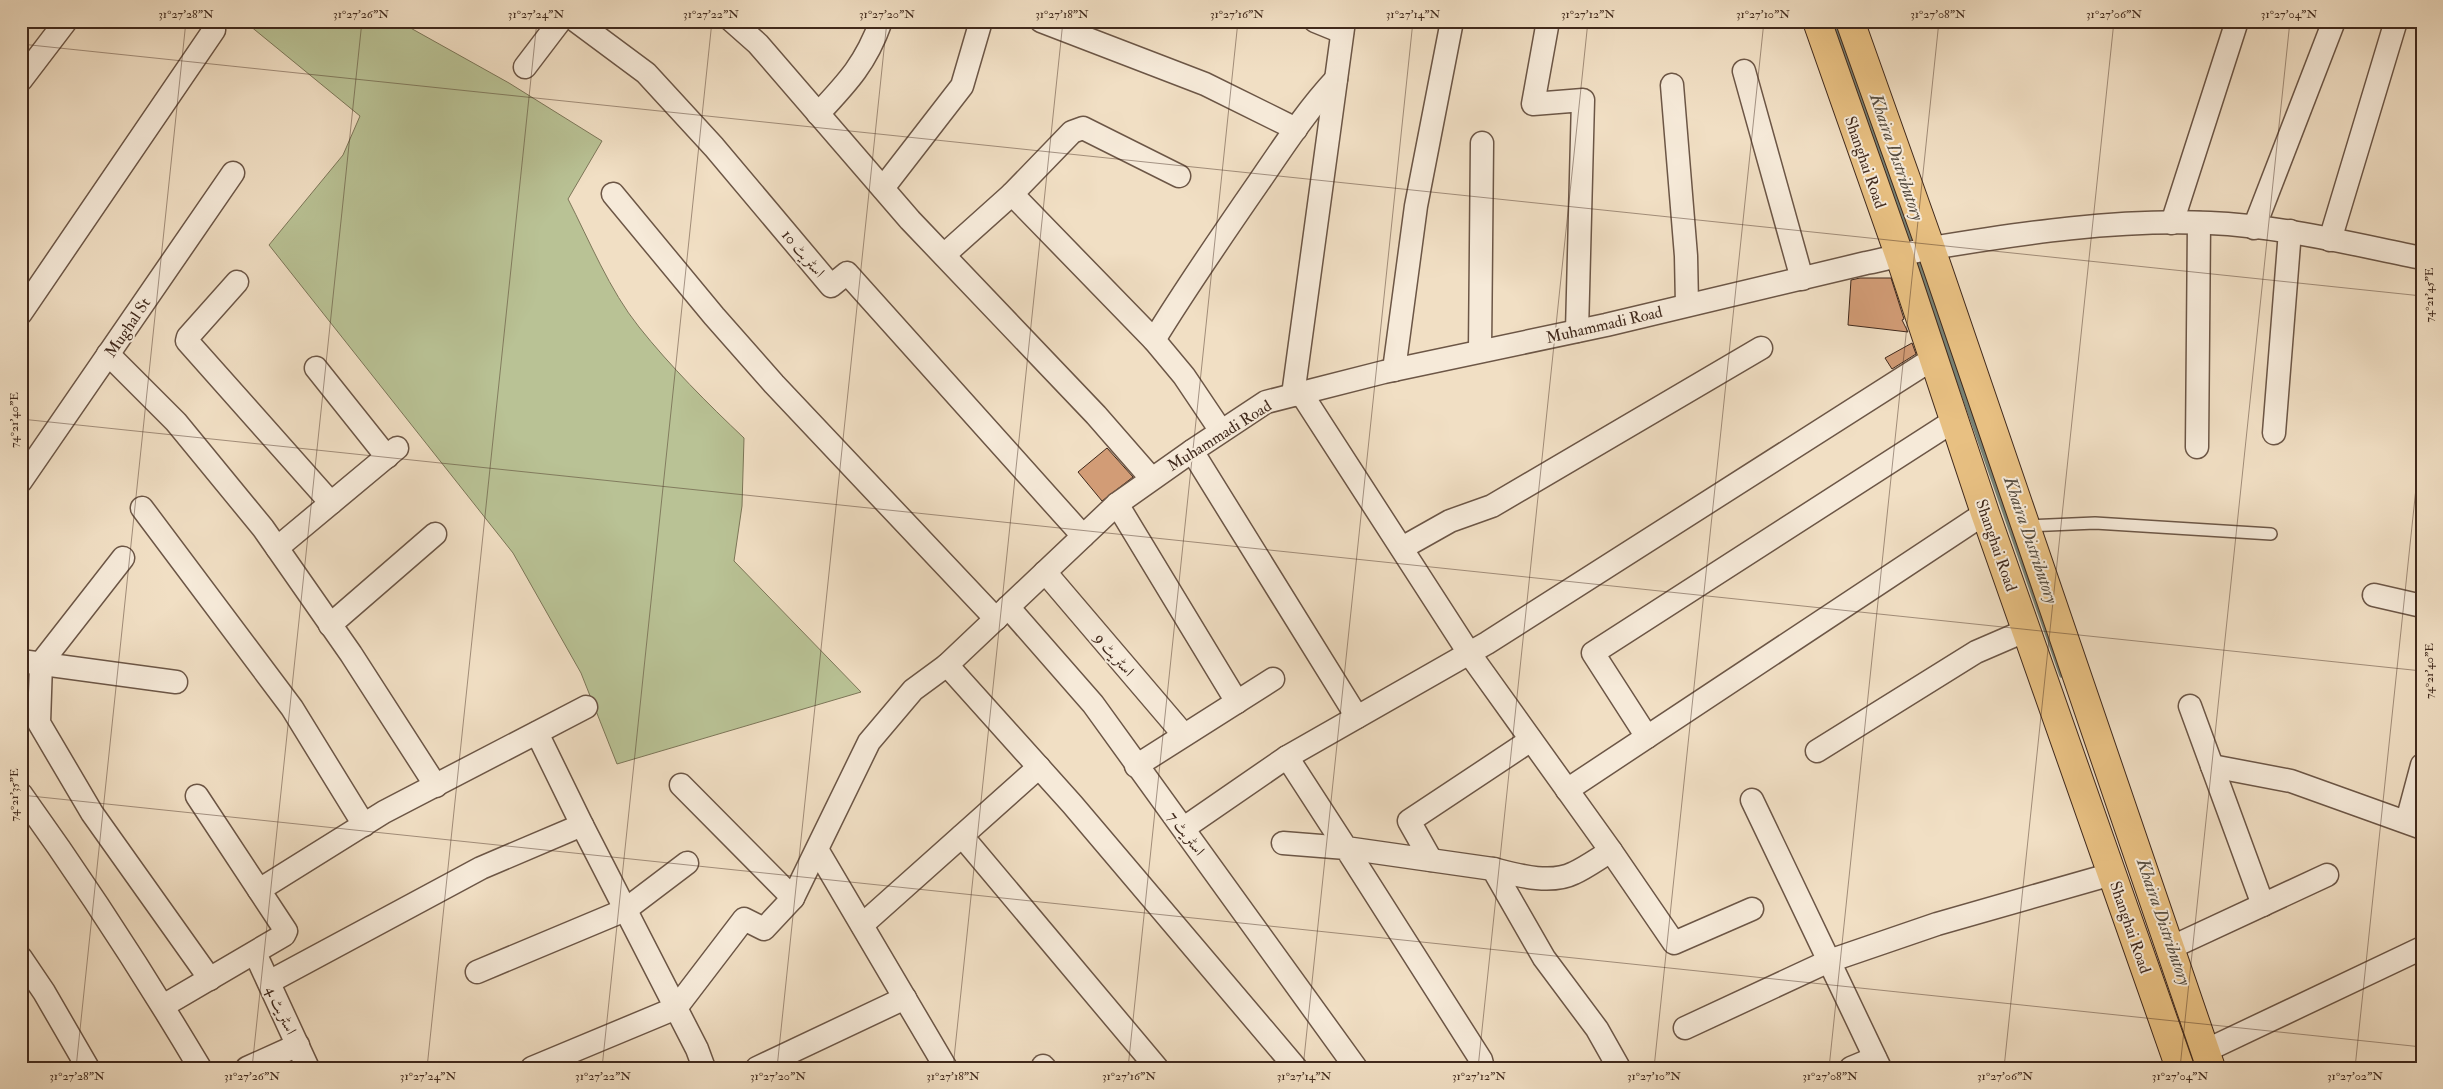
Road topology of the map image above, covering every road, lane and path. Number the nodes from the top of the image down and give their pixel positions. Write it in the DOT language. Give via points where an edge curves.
graph roads {
  1 [pos="560,21"];
  2 [pos="576,21"];
  3 [pos="732,21"];
  4 [pos="881,21"];
  5 [pos="981,21"];
  6 [pos="1041,21"];
  7 [pos="1315,21"];
  8 [pos="1452,21"];
  9 [pos="1548,21"];
  10 [pos="1816,21"];
  11 [pos="1850,21"];
  12 [pos="2237,21"];
  13 [pos="2334,21"];
  14 [pos="2396,21"];
  15 [pos="55,25"];
  16 [pos="1343,27"];
  17 [pos="214,30"];
  18 [pos="525,67"];
  19 [pos="1744,71"];
  20 [pos="1336,79"];
  21 [pos="21,80"];
  22 [pos="1672,85"];
  23 [pos="818,114"];
  24 [pos="1296,129"];
  25 [pos="1482,143"];
  26 [pos="233,173"];
  27 [pos="1178,176"];
  28 [pos="883,188"];
  29 [pos="613,194"];
  30 [pos="1012,194"];
  31 [pos="2172,223"];
  32 [pos="2199,223"];
  33 [pos="2254,228"];
  34 [pos="2290,231"];
  35 [pos="2330,240"];
  36 [pos="1915,253"];
  37 [pos="944,255"];
  38 [pos="2422,258"];
  39 [pos="1802,278"];
  40 [pos="237,282"];
  41 [pos="1687,306"];
  42 [pos="21,313"];
  43 [pos="1576,331"];
  44 [pos="1154,340"];
  45 [pos="1761,348"];
  46 [pos="1480,351"];
  47 [pos="108,354"];
  48 [pos="1934,358"];
  49 [pos="316,368"];
  50 [pos="1394,370"];
  51 [pos="1297,394"];
  52 [pos="1955,420"];
  53 [pos="1221,431"];
  54 [pos="2274,433"];
  55 [pos="2196,447"];
  56 [pos="1192,450"];
  57 [pos="1151,478"];
  58 [pos="21,481"];
  59 [pos="331,503"];
  60 [pos="1117,504"];
  61 [pos="142,508"];
  62 [pos="1985,512"];
  63 [pos="2024,526"];
  64 [pos="435,534"];
  65 [pos="2271,534"];
  66 [pos="1083,536"];
  67 [pos="277,548"];
  68 [pos="1402,548"];
  69 [pos="123,558"];
  70 [pos="1045,572"];
  71 [pos="2374,594"];
  72 [pos="2422,606"];
  73 [pos="1002,613"];
  74 [pos="330,625"];
  75 [pos="2026,630"];
  76 [pos="1470,653"];
  77 [pos="31,662"];
  78 [pos="947,665"];
  79 [pos="1273,679"];
  80 [pos="176,682"];
  81 [pos="1237,702"];
  82 [pos="2190,706"];
  83 [pos="586,707"];
  84 [pos="1357,717"];
  85 [pos="537,733"];
  86 [pos="1184,735"];
  87 [pos="1647,737"];
  88 [pos="1531,740"];
  89 [pos="1817,751"];
  90 [pos="1287,757"];
  91 [pos="2422,765"];
  92 [pos="1136,766"];
  93 [pos="2212,766"];
  94 [pos="1039,767"];
  95 [pos="681,785"];
  96 [pos="436,786"];
  97 [pos="1567,790"];
  98 [pos="21,794"];
  99 [pos="197,796"];
  100 [pos="1752,800"];
  101 [pos="364,825"];
  102 [pos="582,825"];
  103 [pos="2414,825"];
  104 [pos="1184,828"];
  105 [pos="962,836"];
  106 [pos="1283,843"];
  107 [pos="1346,848"];
  108 [pos="818,851"];
  109 [pos="1611,851"];
  110 [pos="1431,860"];
  111 [pos="688,863"];
  112 [pos="1493,869"];
  113 [pos="2112,874"];
  114 [pos="2327,875"];
  115 [pos="259,890"];
  116 [pos="793,898"];
  117 [pos="2263,905"];
  118 [pos="1752,909"];
  119 [pos="625,910"];
  120 [pos="862,925"];
  121 [pos="2170,948"];
  122 [pos="2422,948"];
  123 [pos="255,953"];
  124 [pos="21,958"];
  125 [pos="1829,961"];
  126 [pos="477,972"];
  127 [pos="210,979"];
  128 [pos="269,982"];
  129 [pos="906,998"];
  130 [pos="163,1006"];
  131 [pos="676,1008"];
  132 [pos="1685,1028"];
  133 [pos="298,1045"];
  134 [pos="2208,1059"];
  135 [pos="1878,1063"];
  136 [pos="88,1068"];
  137 [pos="200,1068"];
  138 [pos="246,1068"];
  139 [pos="308,1068"];
  140 [pos="532,1068"];
  141 [pos="704,1068"];
  142 [pos="757,1068"];
  143 [pos="946,1068"];
  144 [pos="1157,1068"];
  145 [pos="1296,1068"];
  146 [pos="1356,1068"];
  147 [pos="1483,1068"];
  148 [pos="1619,1068"];
  149 [pos="1852,1068"];
  150 [pos="2180,1068"];
  1 -- 18 [label="street"];
  2 -- 66 [label="street, اسٹریٹ 10" via="646,73 714,147 831,286 848,273"];
  3 -- 23 [label="street" via="758,44"];
  4 -- 23 [label="street" via="872,47 855,74"];
  5 -- 28 [label="street" via="962,86"];
  6 -- 24 [label="street" via="1205,84"];
  7 -- 16 [label="street"];
  8 -- 50 [label="street" via="1416,206"];
  9 -- 43 [label="street" via="1533,104 1582,100"];
  10 -- 36 [label="main road, Shanghai Road"];
  11 -- 36 [label="main road, Shanghai Road"];
  12 -- 31 [label="street"];
  13 -- 33 [label="street"];
  14 -- 35 [label="street"];
  15 -- 21 [label="street"];
  16 -- 20 [label="street"];
  17 -- 42 [label="street"];
  19 -- 39 [label="street"];
  20 -- 24 [label="street"];
  20 -- 51 [label="street"];
  22 -- 41 [label="street"];
  23 -- 28 [label="street"];
  24 -- 44 [label="street" via="1186,287"];
  25 -- 46 [label="street"];
  26 -- 47 [label="street, Mughal St"];
  27 -- 30 [label="street" via="1083,128 1072,132"];
  28 -- 37 [label="street"];
  29 -- 73 [label="street, اسٹریٹ 7" via="768,377"];
  30 -- 37 [label="street"];
  30 -- 44 [label="street"];
  31 -- 32 [label="street, Muhammadi Road"];
  31 -- 36 [label="street, Muhammadi Road" via="2117,224"];
  32 -- 33 [label="street, Muhammadi Road"];
  32 -- 55 [label="street"];
  33 -- 34 [label="street, Muhammadi Road"];
  34 -- 35 [label="street, Muhammadi Road"];
  34 -- 54 [label="street"];
  35 -- 38 [label="street, Muhammadi Road"];
  36 -- 39 [label="street, Muhammadi Road"];
  36 -- 48 [label="main road, Shanghai Road"];
  36 -- 63 [label="main road, Shanghai Road"];
  37 -- 57 [label="street" via="1096,415"];
  39 -- 41 [label="street, Muhammadi Road"];
  40 -- 59 [label="street" via="187,341"];
  41 -- 43 [label="street, Muhammadi Road"];
  43 -- 46 [label="street, Muhammadi Road"];
  44 -- 53 [label="street" via="1184,376"];
  45 -- 68 [label="street" via="1492,506 1450,521"];
  46 -- 50 [label="street, Muhammadi Road"];
  47 -- 58 [label="street, Mughal St"];
  47 -- 67 [label="street" via="176,422"];
  48 -- 52 [label="main road, Shanghai Road"];
  48 -- 76 [label="street"];
  49 -- 59 [label="street" via="392,453"];
  50 -- 51 [label="street, Muhammadi Road"];
  51 -- 53 [label="street, Muhammadi Road" via="1266,402"];
  51 -- 68 [label="street"];
  52 -- 62 [label="main road, Shanghai Road"];
  52 -- 87 [label="street" via="1593,653"];
  53 -- 56 [label="street, Muhammadi Road"];
  56 -- 57 [label="street, Muhammadi Road"];
  56 -- 84 [label="street"];
  57 -- 60 [label="street, Muhammadi Road"];
  59 -- 67 [label="street"];
  60 -- 66 [label="street, Muhammadi Road"];
  60 -- 81 [label="street"];
  61 -- 101 [label="street" via="292,708"];
  62 -- 75 [label="main road, Shanghai Road"];
  62 -- 87 [label="street"];
  63 -- 65 [label="lane" via="2094,523"];
  63 -- 121 [label="main road, Shanghai Road"];
  64 -- 74 [label="street"];
  66 -- 70 [label="street, Muhammadi Road"];
  67 -- 74 [label="street"];
  68 -- 76 [label="street"];
  69 -- 77 [label="street"];
  70 -- 73 [label="street, Muhammadi Road"];
  70 -- 86 [label="street, اسٹریٹ 9"];
  71 -- 72 [label="street"];
  73 -- 78 [label="street, Muhammadi Road"];
  73 -- 92 [label="street, اسٹریٹ 7" via="1093,704"];
  74 -- 96 [label="street"];
  75 -- 89 [label="street" via="1976,652"];
  75 -- 113 [label="main road, Shanghai Road"];
  76 -- 84 [label="street"];
  76 -- 88 [label="street"];
  77 -- 80 [label="street"];
  77 -- 127 [label="street" via="39,723 92,812"];
  78 -- 94 [label="street"];
  78 -- 108 [label="street, Muhammadi Road" via="913,690 869,742"];
  79 -- 81 [label="street"];
  81 -- 86 [label="street"];
  82 -- 93 [label="street"];
  83 -- 85 [label="street"];
  84 -- 90 [label="street"];
  85 -- 96 [label="street"];
  85 -- 102 [label="street"];
  86 -- 92 [label="street"];
  87 -- 97 [label="street"];
  88 -- 97 [label="street"];
  88 -- 110 [label="street" via="1408,821"];
  90 -- 104 [label="street"];
  90 -- 107 [label="street"];
  91 -- 103 [label="street"];
  92 -- 104 [label="street, اسٹریٹ 7"];
  93 -- 103 [label="street" via="2290,781"];
  93 -- 117 [label="street"];
  94 -- 105 [label="street"];
  94 -- 145 [label="street"];
  95 -- 116 [label="street"];
  96 -- 101 [label="street"];
  97 -- 109 [label="street"];
  98 -- 130 [label="street"];
  99 -- 115 [label="street"];
  100 -- 125 [label="street"];
  101 -- 115 [label="street"];
  102 -- 119 [label="street"];
  102 -- 128 [label="street" via="482,868"];
  104 -- 146 [label="street, اسٹریٹ 7"];
  105 -- 120 [label="street"];
  105 -- 144 [label="street"];
  106 -- 107 [label="street"];
  107 -- 110 [label="street"];
  107 -- 147 [label="street" via="1481,1060"];
  108 -- 116 [label="street, Muhammadi Road"];
  108 -- 120 [label="street"];
  109 -- 112 [label="street" via="1573,874 1555,878 1528,877"];
  109 -- 118 [label="street" via="1674,943"];
  110 -- 112 [label="street"];
  111 -- 119 [label="street"];
  112 -- 148 [label="street" via="1544,958 1597,1029"];
  113 -- 125 [label="street" via="1937,924"];
  113 -- 150 [label="main road, Shanghai Road"];
  114 -- 117 [label="street"];
  115 -- 123 [label="street" via="286,931"];
  116 -- 131 [label="street, Muhammadi Road" via="764,929 744,920"];
  117 -- 121 [label="street"];
  119 -- 126 [label="street"];
  119 -- 131 [label="street"];
  120 -- 129 [label="street"];
  121 -- 134 [label="main road, Shanghai Road"];
  122 -- 134 [label="street"];
  123 -- 127 [label="street"];
  123 -- 128 [label="street, اسٹریٹ 4"];
  124 -- 136 [label="street"];
  125 -- 132 [label="street"];
  125 -- 135 [label="street"];
  127 -- 130 [label="street"];
  128 -- 133 [label="street, اسٹریٹ 4"];
  129 -- 142 [label="street"];
  129 -- 143 [label="street"];
  130 -- 137 [label="street"];
  131 -- 140 [label="street"];
  131 -- 141 [label="street"];
  133 -- 138 [label="street"];
  133 -- 139 [label="street, اسٹریٹ 4"];
  135 -- 149 [label="street"];
}
